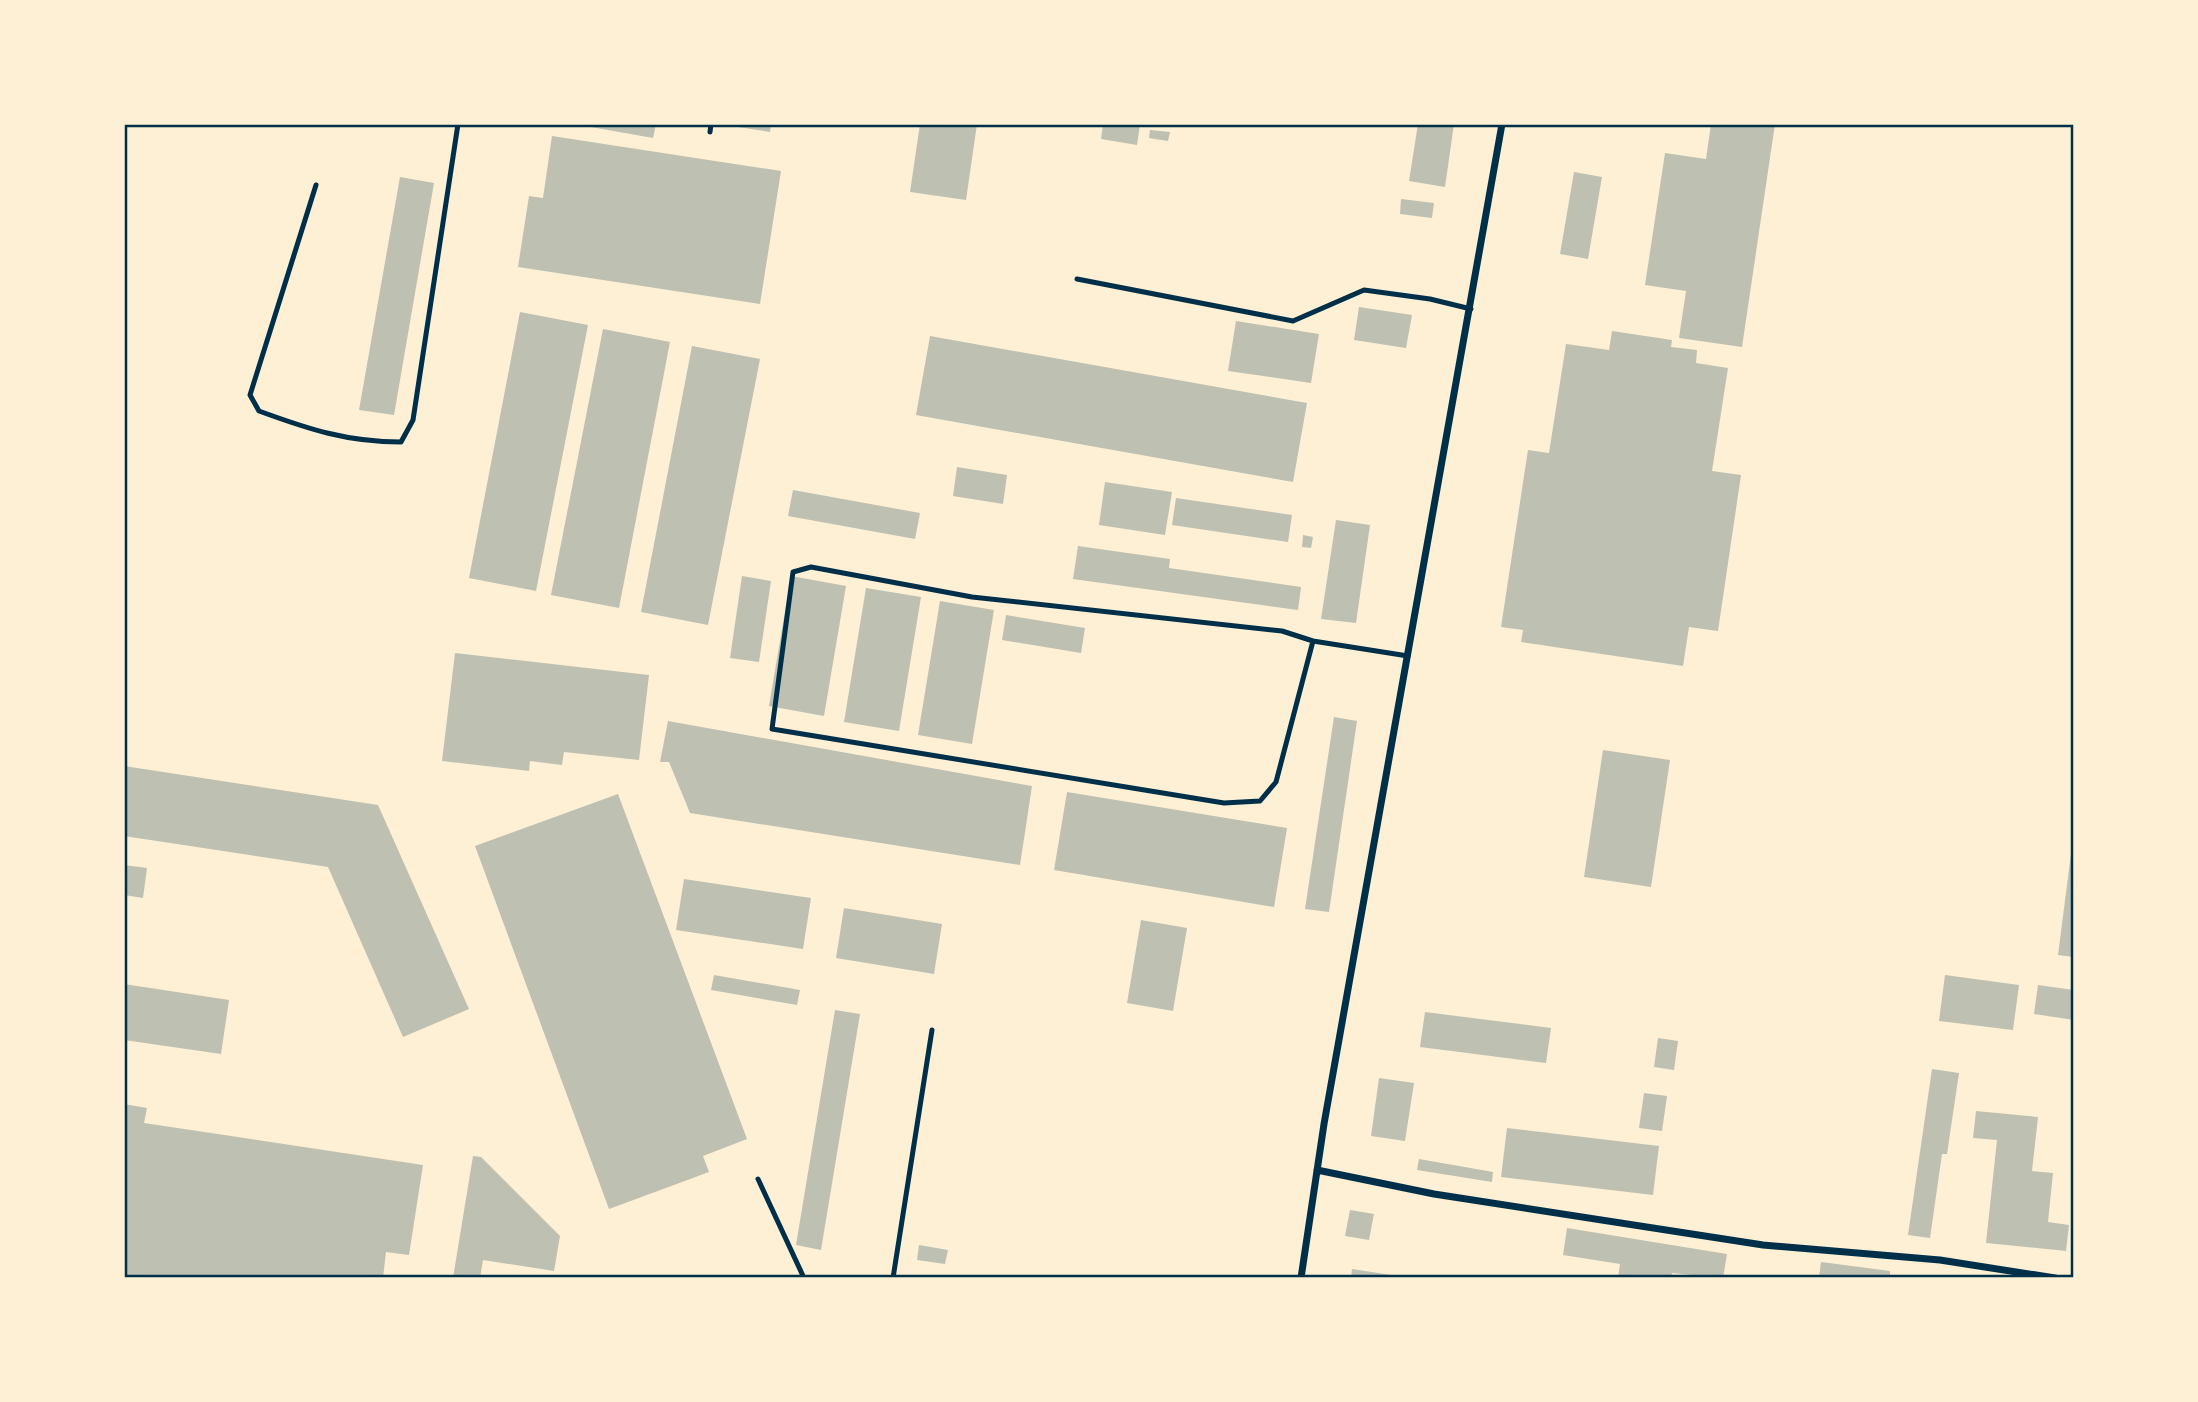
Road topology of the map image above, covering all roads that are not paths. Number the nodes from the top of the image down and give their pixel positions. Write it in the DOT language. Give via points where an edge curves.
graph roads {
  1 [pos="458,124"];
  2 [pos="711,124"];
  3 [pos="1502,124"];
  4 [pos="710,132"];
  5 [pos="316,184"];
  6 [pos="1077,279"];
  7 [pos="1471,309"];
  8 [pos="1313,641"];
  9 [pos="1408,656"];
  10 [pos="932,1030"];
  11 [pos="1317,1170"];
  12 [pos="758,1179"];
  13 [pos="804,1278"];
  14 [pos="893,1278"];
  15 [pos="1301,1278"];
  16 [pos="2055,1278"];
  1 -- 5 [label="lane" via="413,420 401,442 326,435 259,411 250,395"];
  2 -- 4 [label="lane"];
  3 -- 7 [label="street"];
  6 -- 7 [label="lane" via="1293,321 1364,290"];
  7 -- 9 [label="street"];
  8 -- 8 [label="lane" via="1276,782 1260,801 1224,803 772,729 793,572 811,567 972,597 1282,631"];
  8 -- 9 [label="lane"];
  9 -- 11 [label="street"];
  10 -- 14 [label="lane"];
  11 -- 15 [label="street"];
  11 -- 16 [label="street" via="1433,1194 1763,1245 1940,1260"];
  12 -- 13 [label="lane"];
}
